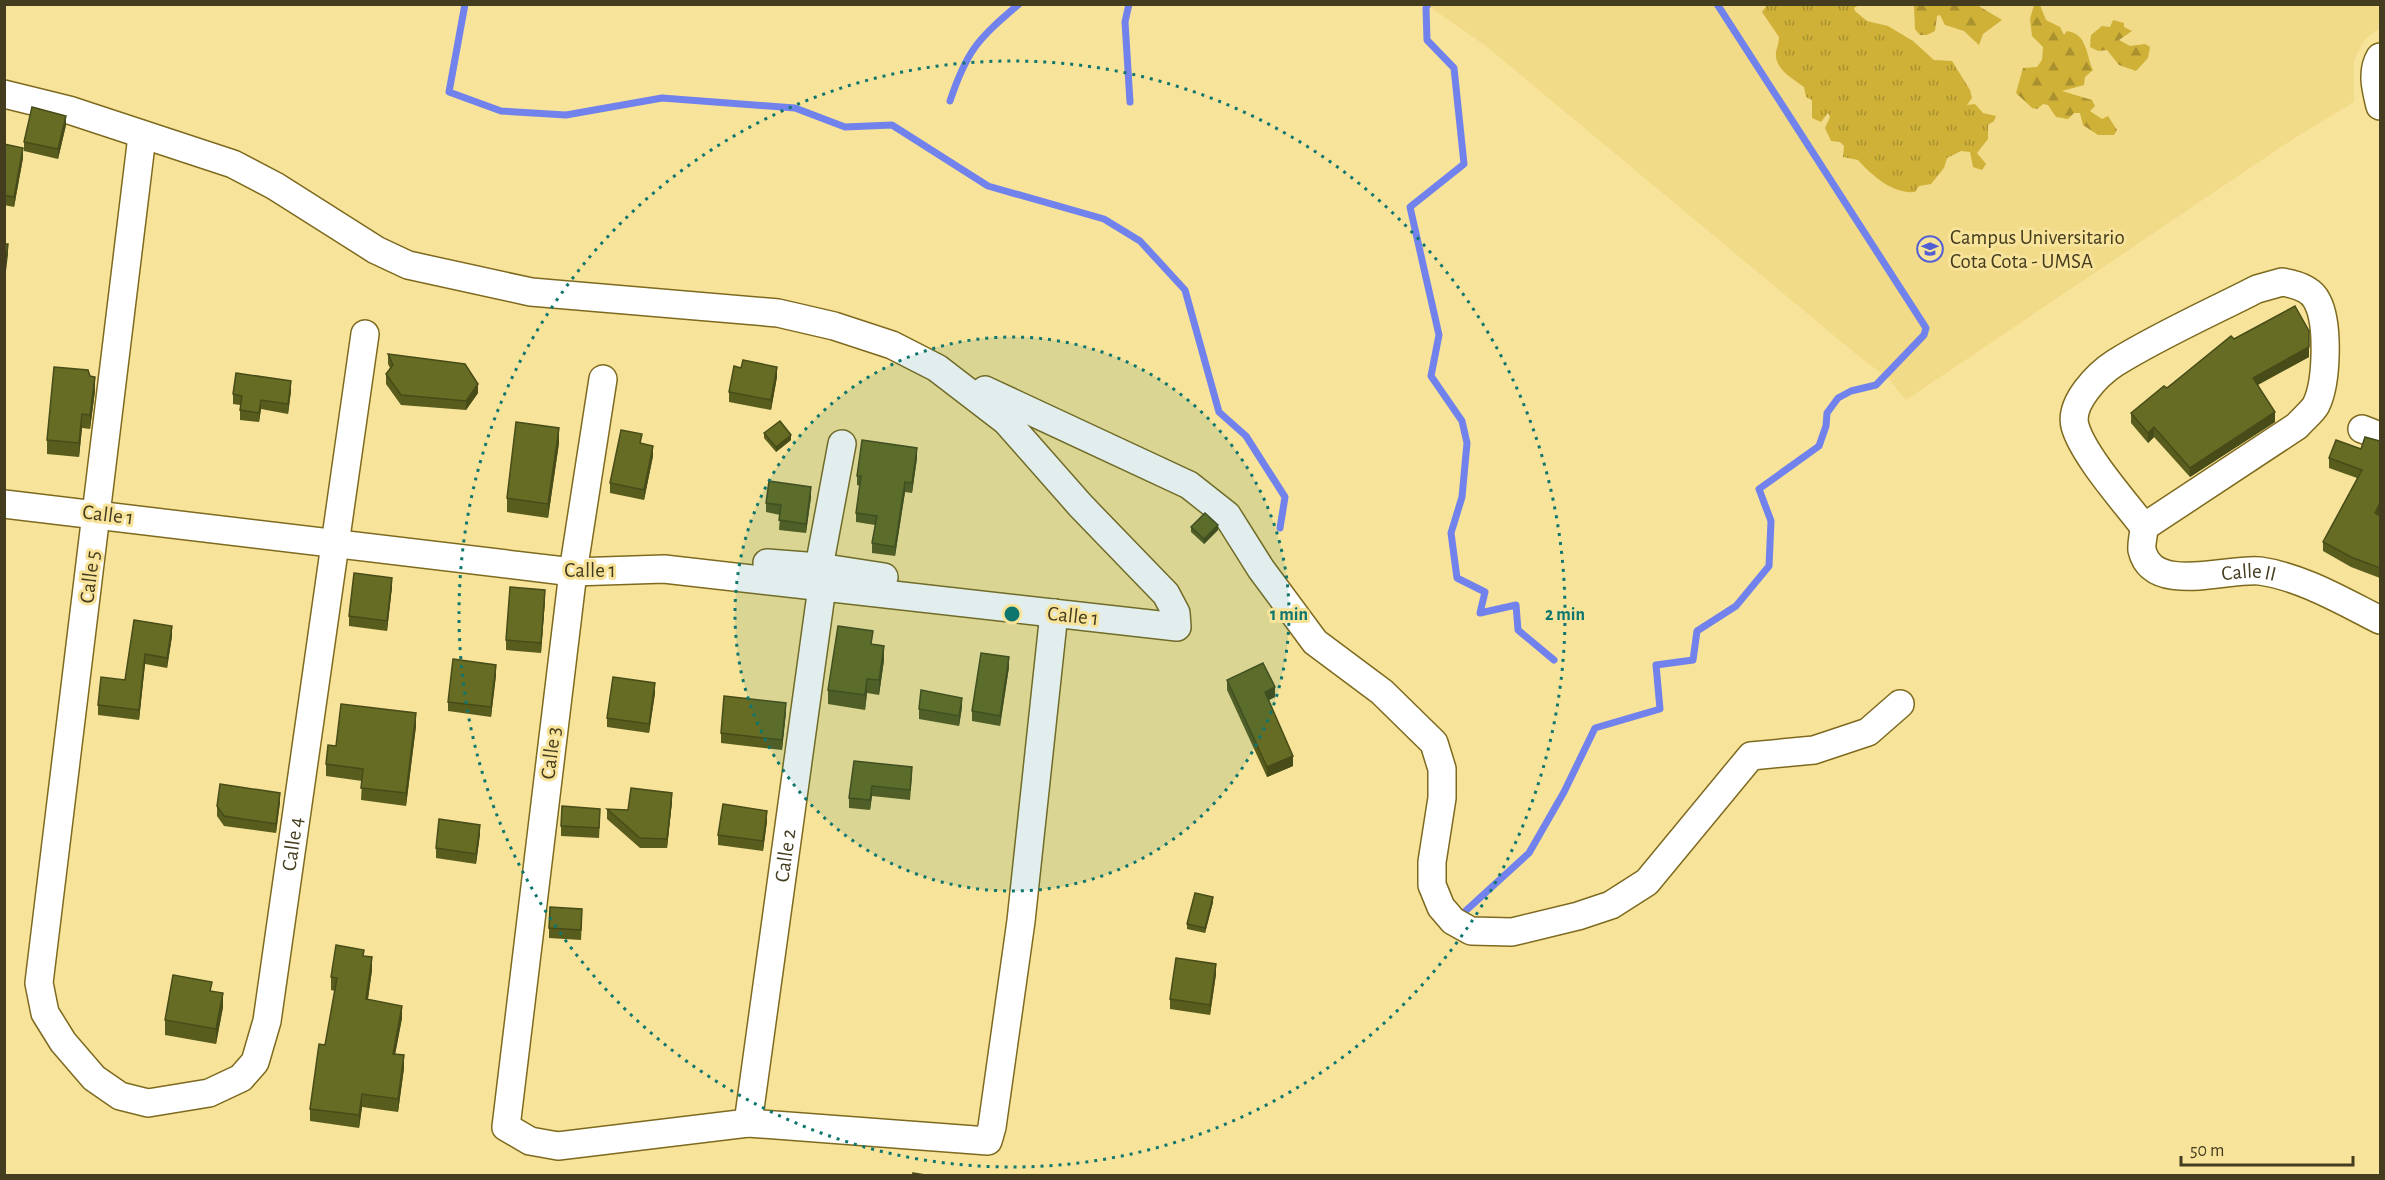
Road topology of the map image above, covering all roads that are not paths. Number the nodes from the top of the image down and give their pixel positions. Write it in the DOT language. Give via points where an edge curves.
graph roads {
  1 [pos="2380,57"];
  2 [pos="4,94"];
  3 [pos="2380,106"];
  4 [pos="142,136"];
  5 [pos="365,334"];
  6 [pos="937,368"];
  7 [pos="603,380"];
  8 [pos="842,444"];
  9 [pos="4,504"];
  10 [pos="97,514"];
  11 [pos="2145,527"];
  12 [pos="334,543"];
  13 [pos="573,572"];
  14 [pos="820,577"];
  15 [pos="1054,614"];
  16 [pos="2380,620"];
  17 [pos="1900,704"];
  18 [pos="39,983"];
  19 [pos="748,1123"];
  1 -- 3 [label="street" via="2375,73"];
  2 -- 4 [label="street" via="69,110"];
  4 -- 6 [label="street" via="233,164 376,250 408,265 531,292 778,313 892,345"];
  4 -- 10 [label="street, Calle 5"];
  5 -- 12 [label="street, Calle 4"];
  6 -- 15 [label="street, Calle 1" via="1006,421 1166,594 1176,613 1177,627"];
  6 -- 17 [label="street" via="1189,485 1227,514 1261,569 1315,642 1382,692 1434,743 1443,769 1432,885 1441,907 1453,921 1471,931 1512,932 1611,905 1647,882 1751,756 1814,750 1868,732"];
  7 -- 13 [label="street, Calle 3"];
  8 -- 14 [label="street, Calle 2"];
  9 -- 10 [label="street, Calle 1"];
  10 -- 12 [label="street, Calle 1"];
  10 -- 18 [label="street, Calle 5"];
  11 -- 11 [label="street" via="2081,442 2074,423 2089,387 2114,364 2257,289 2282,282 2301,286 2317,299 2324,325 2324,379 2315,405 2297,426"];
  11 -- 16 [label="street, Calle II" via="2142,549 2150,565 2163,572 2189,577 2260,571 2304,584"];
  12 -- 13 [label="street, Calle 1"];
  12 -- 18 [label="street, Calle 4" via="267,1022 255,1062 241,1078 209,1093 148,1103 120,1096 94,1078 63,1042 45,1012"];
  13 -- 14 [label="street, Calle 1" via="748,562"];
  13 -- 19 [label="street, Calle 3" via="506,1127 530,1141 558,1146"];
  14 -- 15 [label="street, Calle 1" via="919,584 986,606"];
  14 -- 19 [label="street, Calle 2"];
  15 -- 19 [label="street" via="1021,921 988,1141"];
}
